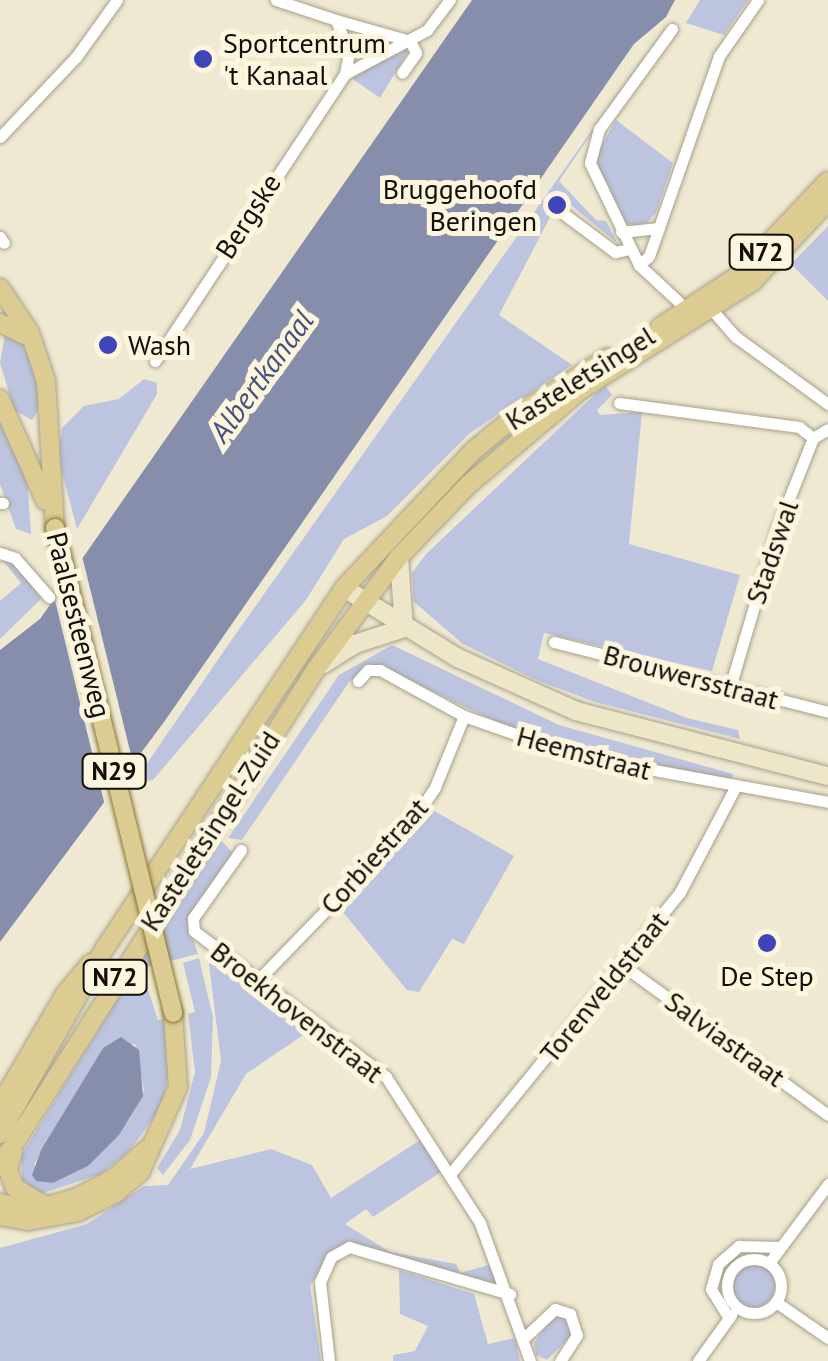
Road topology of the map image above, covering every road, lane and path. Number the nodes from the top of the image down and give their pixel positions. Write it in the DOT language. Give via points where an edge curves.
graph roads {
  1 [pos="276,0"];
  2 [pos="450,0"];
  3 [pos="758,0"];
  4 [pos="111,2"];
  5 [pos="336,20"];
  6 [pos="672,30"];
  7 [pos="410,40"];
  8 [pos="402,73"];
  9 [pos="346,74"];
  10 [pos="0,137"];
  11 [pos="828,181"];
  12 [pos="828,201"];
  13 [pos="564,214"];
  14 [pos="659,228"];
  15 [pos="621,232"];
  16 [pos="630,249"];
  17 [pos="639,265"];
  18 [pos="0,288"];
  19 [pos="679,302"];
  20 [pos="713,311"];
  21 [pos="0,323"];
  22 [pos="36,346"];
  23 [pos="155,361"];
  24 [pos="619,403"];
  25 [pos="828,404"];
  26 [pos="2,405"];
  27 [pos="50,426"];
  28 [pos="828,428"];
  29 [pos="813,438"];
  30 [pos="54,523"];
  31 [pos="0,553"];
  32 [pos="399,557"];
  33 [pos="344,588"];
  34 [pos="49,597"];
  35 [pos="363,602"];
  36 [pos="404,628"];
  37 [pos="554,642"];
  38 [pos="316,669"];
  39 [pos="358,681"];
  40 [pos="731,684"];
  41 [pos="828,712"];
  42 [pos="464,716"];
  43 [pos="828,776"];
  44 [pos="736,786"];
  45 [pos="828,802"];
  46 [pos="241,850"];
  47 [pos="105,948"];
  48 [pos="622,964"];
  49 [pos="259,980"];
  50 [pos="0,1105"];
  51 [pos="828,1115"];
  52 [pos="8,1137"];
  53 [pos="158,1138"];
  54 [pos="0,1166"];
  55 [pos="451,1172"];
  56 [pos="828,1184"];
  57 [pos="0,1203"];
  58 [pos="51,1206"];
  59 [pos="0,1216"];
  60 [pos="28,1220"];
  61 [pos="0,1233"];
  62 [pos="780,1247"];
  63 [pos="769,1263"];
  64 [pos="510,1294"];
  65 [pos="776,1302"];
  66 [pos="733,1313"];
  67 [pos="524,1338"];
  68 [pos="828,1338"];
  69 [pos="329,1361"];
  70 [pos="530,1361"];
  71 [pos="560,1361"];
  72 [pos="698,1361"];
  1 -- 5 [label="street"];
  2 -- 7 [label="street"];
  3 -- 14 [label="street" via="719,56"];
  4 -- 10 [label="street" via="40,99"];
  5 -- 7 [label="street"];
  5 -- 9 [label="street" via="349,53"];
  6 -- 15 [label="street" via="593,142 592,177"];
  7 -- 8 [label="street" via="416,53"];
  7 -- 9 [label="street"];
  9 -- 23 [label="street, Bergske"];
  11 -- 33 [label="main road, Kasteletsingel / N72" via="717,292 491,435"];
  12 -- 20 [label="main road, Kasteletsingel / N72" via="752,282"];
  13 -- 16 [label="street" via="615,252"];
  14 -- 15 [label="street"];
  14 -- 17 [label="street"];
  15 -- 16 [label="street"];
  16 -- 17 [label="street"];
  17 -- 19 [label="street"];
  18 -- 22 [label="main road, Paalsesteenweg / N29"];
  20 -- 25 [label="street" via="736,337"];
  20 -- 32 [label="main road, Kasteletsingel / N72" via="582,389 469,484"];
  21 -- 22 [label="main road" via="18,327"];
  22 -- 27 [label="main road, Paalsesteenweg / N29"];
  24 -- 29 [label="street" via="800,426"];
  26 -- 27 [label="main road" via="24,434"];
  26 -- 30 [label="main road, Paalsesteenweg / N29"];
  27 -- 30 [label="main road, Paalsesteenweg / N29"];
  28 -- 29 [label="street"];
  29 -- 40 [label="street, Stadswal" via="768,555"];
  30 -- 53 [label="main road, Paalsesteenweg / N29, bridge" via="173,1014 181,1067"];
  31 -- 34 [label="street" via="15,558"];
  32 -- 35 [label="main road, Kasteletsingel / N72"];
  32 -- 36 [label="street"];
  33 -- 35 [label="street"];
  33 -- 47 [label="main road, Kasteletsingel-Zuid / N72"];
  35 -- 36 [label="street"];
  35 -- 38 [label="main road, Kasteletsingel-Zuid / N72"];
  36 -- 38 [label="street" via="355,644"];
  36 -- 43 [label="street" via="576,710"];
  37 -- 40 [label="street, Brouwersstraat"];
  38 -- 52 [label="main road, Kasteletsingel-Zuid / N72"];
  39 -- 42 [label="street, Heemstraat" via="368,670 380,670"];
  40 -- 41 [label="street, Brouwersstraat"];
  42 -- 44 [label="street, Heemstraat" via="578,756"];
  42 -- 49 [label="street, Corbiestraat" via="435,786 412,820"];
  44 -- 45 [label="street, Heemstraat"];
  44 -- 48 [label="street, Torenveldstraat" via="680,892"];
  46 -- 49 [label="street, Broekhovenstraat" via="192,925"];
  47 -- 50 [label="main road, Kasteletsingel-Zuid" via="65,994"];
  47 -- 52 [label="main road, Kasteletsingel-Zuid / N72"];
  48 -- 51 [label="street, Salviastraat"];
  48 -- 55 [label="street, Torenveldstraat"];
  49 -- 55 [label="street, Broekhovenstraat" via="376,1066"];
  52 -- 54 [label="main road, Kasteletsingel-Zuid / N72"];
  52 -- 58 [label="main road" via="15,1188"];
  53 -- 58 [label="main road" via="108,1182"];
  53 -- 60 [label="main road, Paalsesteenweg / N29" via="140,1172 116,1193 78,1212"];
  55 -- 64 [label="street, Broekhovenstraat"];
  56 -- 62 [label="street"];
  57 -- 58 [label="main road" via="24,1210"];
  59 -- 60 [label="main road, Paalsesteenweg / N29"];
  60 -- 61 [label="main road"];
  62 -- 63 [label="street"];
  62 -- 66 [label="street" via="739,1246 718,1264 711,1290"];
  63 -- 65 [label="street" via="780,1277"];
  63 -- 66 [label="street" via="745,1260 732,1269 727,1293"];
  64 -- 67 [label="street, Broekhovenstraat"];
  64 -- 69 [label="street" via="349,1247 331,1257 320,1282"];
  65 -- 66 [label="street" via="758,1313"];
  65 -- 68 [label="street"];
  66 -- 72 [label="street"];
  67 -- 70 [label="street, Broekhovenstraat"];
  67 -- 71 [label="street" via="555,1309 570,1314 577,1335"];
}
